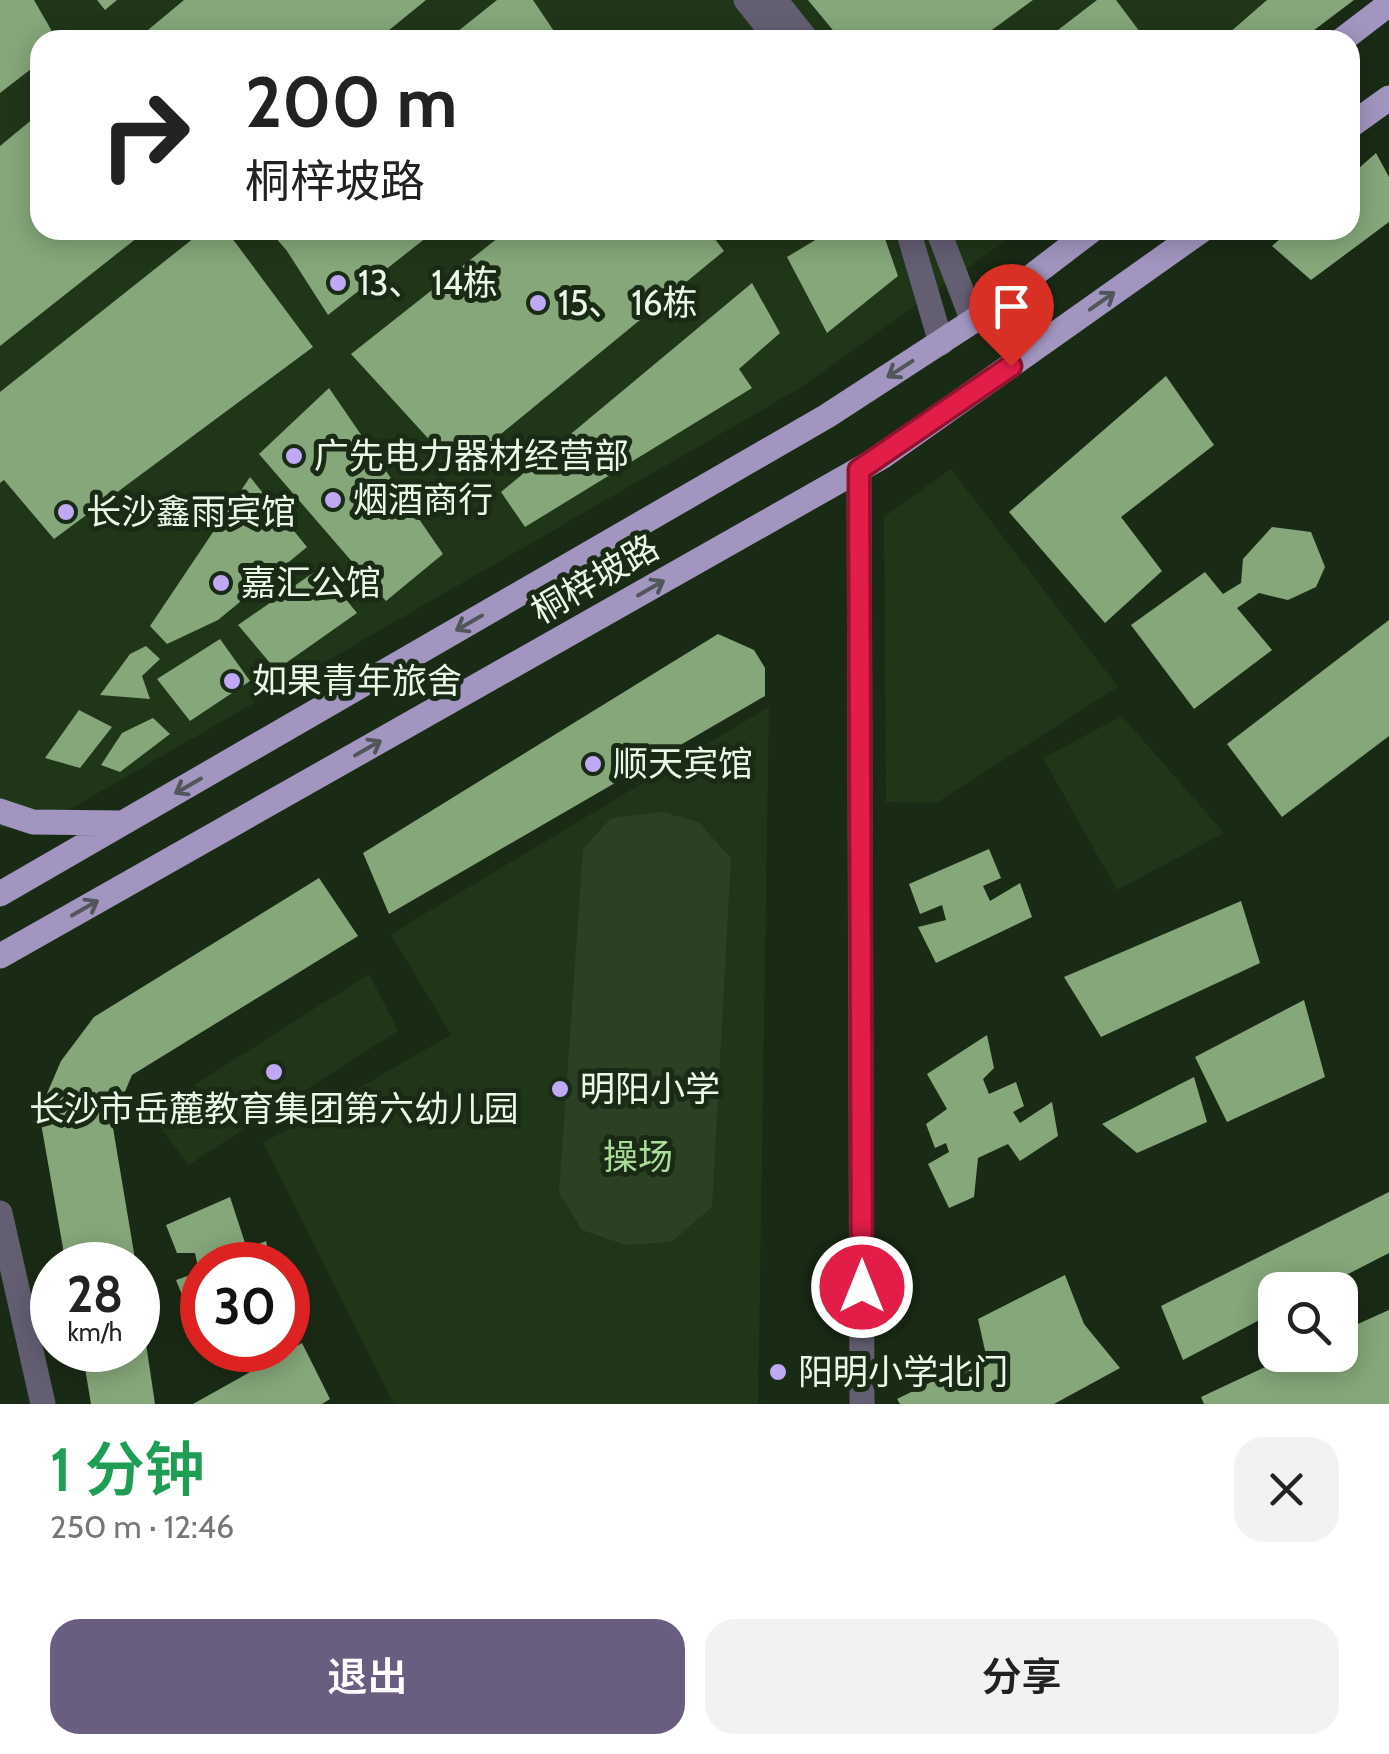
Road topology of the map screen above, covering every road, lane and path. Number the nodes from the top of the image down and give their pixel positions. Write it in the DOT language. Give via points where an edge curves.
graph roads {
  1 [pos="746,0"];
  2 [pos="775,0"];
  3 [pos="1389,4"];
  4 [pos="770,30"];
  5 [pos="799,30"];
  6 [pos="1355,30"];
  7 [pos="1389,98"];
  8 [pos="1360,119"];
  9 [pos="911,240"];
  10 [pos="942,240"];
  11 [pos="1079,240"];
  12 [pos="1188,240"];
  13 [pos="973,320"];
  14 [pos="940,343"];
  15 [pos="859,470"];
  16 [pos="0,812"];
  17 [pos="126,822"];
  18 [pos="0,894"];
  19 [pos="0,956"];
  20 [pos="0,1213"];
  21 [pos="43,1404"];
  22 [pos="862,1404"];
  1 -- 4 [label="street"];
  2 -- 5 [label="street"];
  3 -- 6 [label="main road"];
  7 -- 8 [label="main road"];
  9 -- 14 [label="street"];
  10 -- 13 [label="street"];
  11 -- 13 [label="main road, 桐梓坡路"];
  15 -- 12 [label="main road, 桐梓坡路, one-way"];
  13 -- 14 [label="main road, 桐梓坡路"];
  14 -- 17 [label="main road, 桐梓坡路, one-way" via="827,416"];
  19 -- 15 [label="main road, 桐梓坡路, one-way"];
  15 -- 22 [label="street"];
  16 -- 17 [label="main road" via="33,822"];
  17 -- 18 [label="main road, 桐梓坡路"];
  20 -- 21 [label="street"];
}
